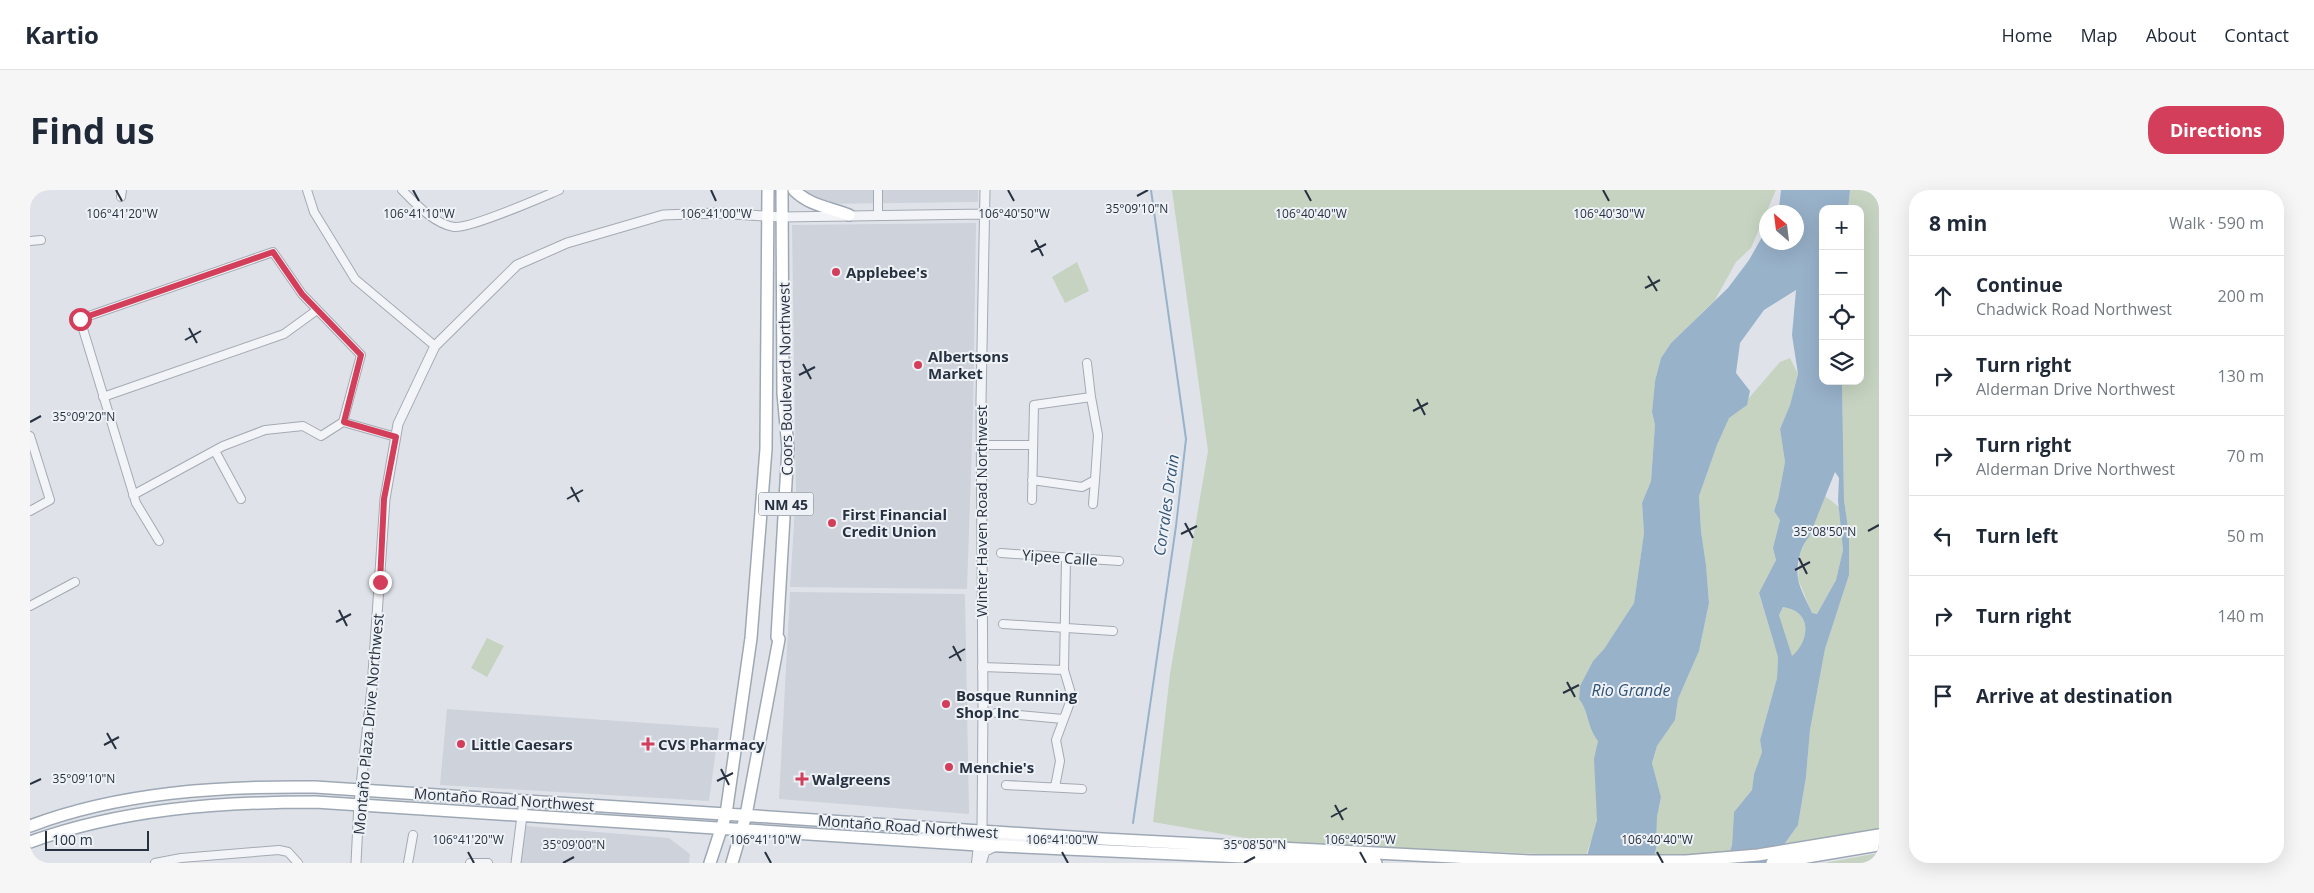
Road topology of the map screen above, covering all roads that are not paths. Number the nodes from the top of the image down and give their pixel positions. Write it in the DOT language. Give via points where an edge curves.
graph roads {
  1 [pos="307,190"];
  2 [pos="402,190"];
  3 [pos="559,190"];
  4 [pos="768,190"];
  5 [pos="782,190"];
  6 [pos="794,190"];
  7 [pos="878,190"];
  8 [pos="985,190"];
  9 [pos="878,214"];
  10 [pos="984,214"];
  11 [pos="849,215"];
  12 [pos="768,216"];
  13 [pos="782,217"];
  14 [pos="41,240"];
  15 [pos="30,241"];
  16 [pos="317,310"];
  17 [pos="435,346"];
  18 [pos="1088,363"];
  19 [pos="1091,396"];
  20 [pos="104,397"];
  21 [pos="344,422"];
  22 [pos="30,436"];
  23 [pos="396,437"];
  24 [pos="982,445"];
  25 [pos="1033,445"];
  26 [pos="215,450"];
  27 [pos="1032,480"];
  28 [pos="1095,480"];
  29 [pos="133,494"];
  30 [pos="241,499"];
  31 [pos="1032,500"];
  32 [pos="1093,504"];
  33 [pos="30,511"];
  34 [pos="159,541"];
  35 [pos="1001,553"];
  36 [pos="1066,558"];
  37 [pos="1119,561"];
  38 [pos="75,582"];
  39 [pos="30,606"];
  40 [pos="1003,624"];
  41 [pos="1064,628"];
  42 [pos="1113,632"];
  43 [pos="982,667"];
  44 [pos="1064,670"];
  45 [pos="996,713"];
  46 [pos="1063,719"];
  47 [pos="1006,785"];
  48 [pos="1056,787"];
  49 [pos="360,788"];
  50 [pos="1082,789"];
  51 [pos="524,800"];
  52 [pos="359,803"];
  53 [pos="726,814"];
  54 [pos="522,815"];
  55 [pos="746,815"];
  56 [pos="30,826"];
  57 [pos="720,828"];
  58 [pos="742,829"];
  59 [pos="982,831"];
  60 [pos="414,835"];
  61 [pos="1046,835"];
  62 [pos="1879,835"];
  63 [pos="915,841"];
  64 [pos="30,842"];
  65 [pos="978,845"];
  66 [pos="1879,845"];
  67 [pos="996,846"];
  68 [pos="1274,853"];
  69 [pos="155,863"];
  70 [pos="298,863"];
  71 [pos="356,863"];
  72 [pos="408,863"];
  73 [pos="470,863"];
  74 [pos="488,863"];
  75 [pos="516,863"];
  76 [pos="710,863"];
  77 [pos="732,863"];
  78 [pos="976,863"];
  79 [pos="982,863"];
  80 [pos="1376,863"];
  81 [pos="1772,863"];
  1 -- 17 [label="street" via="314,212 355,279"];
  2 -- 3 [label="street" via="434,218 455,227 490,218"];
  4 -- 12 [label="main road, Coors Boulevard Northwest / NM 45"];
  5 -- 13 [label="main road, Coors Boulevard Northwest / NM 45"];
  6 -- 11 [label="main road" via="816,206"];
  7 -- 9 [label="street"];
  8 -- 10 [label="street, Winter Haven Road Northwest"];
  9 -- 10 [label="street, Montaño Plaza Drive Northwest"];
  9 -- 11 [label="street, Montaño Plaza Drive Northwest"];
  10 -- 24 [label="street, Winter Haven Road Northwest"];
  11 -- 13 [label="street, Montaño Plaza Drive Northwest"];
  12 -- 13 [label="street, Montaño Plaza Drive Northwest"];
  12 -- 17 [label="street, Montaño Plaza Drive Northwest" via="717,213 663,216 566,243 517,265"];
  12 -- 53 [label="main road, Coors Boulevard Northwest / NM 45" via="766,449 751,638"];
  13 -- 55 [label="main road, Coors Boulevard Northwest / NM 45" via="783,393 788,448 779,639"];
  14 -- 15 [label="street"];
  16 -- 20 [label="street" via="284,334"];
  16 -- 20 [label="street" via="273,252 80,319"];
  16 -- 21 [label="street" via="361,355"];
  17 -- 23 [label="street, Montaño Plaza Drive Northwest" via="398,424"];
  18 -- 19 [label="street"];
  19 -- 25 [label="street" via="1034,405"];
  19 -- 28 [label="street" via="1098,435"];
  20 -- 29 [label="street"];
  21 -- 23 [label="street"];
  21 -- 26 [label="street" via="321,436 303,426 265,430"];
  22 -- 33 [label="street" via="50,500"];
  23 -- 49 [label="street, Montaño Plaza Drive Northwest" via="384,499 372,688"];
  24 -- 25 [label="street"];
  24 -- 43 [label="street, Winter Haven Road Northwest"];
  25 -- 27 [label="street"];
  26 -- 29 [label="street"];
  26 -- 30 [label="street"];
  27 -- 28 [label="street" via="1082,487"];
  27 -- 31 [label="street"];
  28 -- 32 [label="street"];
  29 -- 34 [label="street"];
  35 -- 36 [label="street, Yipee Calle"];
  36 -- 37 [label="street, Yipee Calle"];
  36 -- 41 [label="street"];
  38 -- 39 [label="street"];
  40 -- 41 [label="street"];
  41 -- 42 [label="street"];
  41 -- 44 [label="street"];
  43 -- 44 [label="street"];
  43 -- 59 [label="street, Winter Haven Road Northwest"];
  44 -- 46 [label="street" via="1072,697"];
  45 -- 46 [label="street"];
  46 -- 48 [label="street" via="1056,740 1060,761"];
  47 -- 48 [label="street"];
  48 -- 50 [label="street"];
  49 -- 51 [label="main road, Montaño Road Northwest"];
  49 -- 52 [label="street, Montaño Plaza Drive Northwest"];
  49 -- 56 [label="main road, Montaño Road Northwest" via="250,786 180,793 66,813"];
  51 -- 53 [label="main road, Montaño Road Northwest"];
  51 -- 54 [label="street"];
  52 -- 54 [label="main road, Montaño Road Northwest"];
  52 -- 64 [label="main road, Montaño Road Northwest" via="250,802 191,807 130,815 70,828"];
  52 -- 71 [label="street, Montaño Plaza Drive Northwest"];
  53 -- 55 [label="main road, Montaño Road Northwest"];
  53 -- 57 [label="main road, Coors Boulevard Northwest / NM 45"];
  54 -- 57 [label="main road, Montaño Road Northwest"];
  54 -- 75 [label="street"];
  55 -- 58 [label="main road, Coors Boulevard Northwest / NM 45"];
  55 -- 59 [label="main road, Montaño Road Northwest"];
  57 -- 58 [label="main road, Montaño Road Northwest"];
  57 -- 76 [label="main road, Coors Boulevard Northwest / NM 45"];
  58 -- 63 [label="main road, Montaño Road Northwest"];
  58 -- 77 [label="main road, Coors Boulevard Northwest / NM 45"];
  59 -- 61 [label="main road, Montaño Road Northwest"];
  59 -- 63 [label="street" via="977,838 931,835"];
  60 -- 72 [label="street"];
  61 -- 65 [label="street" via="986,839"];
  61 -- 68 [label="main road, Montaño Road Northwest"];
  62 -- 68 [label="main road, Montaño Road Northwest" via="1758,855 1686,861 1531,861"];
  63 -- 65 [label="main road, Montaño Road Northwest"];
  65 -- 67 [label="main road, Montaño Road Northwest"];
  65 -- 78 [label="street"];
  66 -- 81 [label="main road"];
  67 -- 68 [label="main road, Montaño Road Northwest"];
  67 -- 79 [label="street" via="985,852"];
  68 -- 80 [label="main road, Montaño Road Northwest"];
  69 -- 70 [label="street" via="279,850 288,852"];
  73 -- 74 [label="street"];
}
